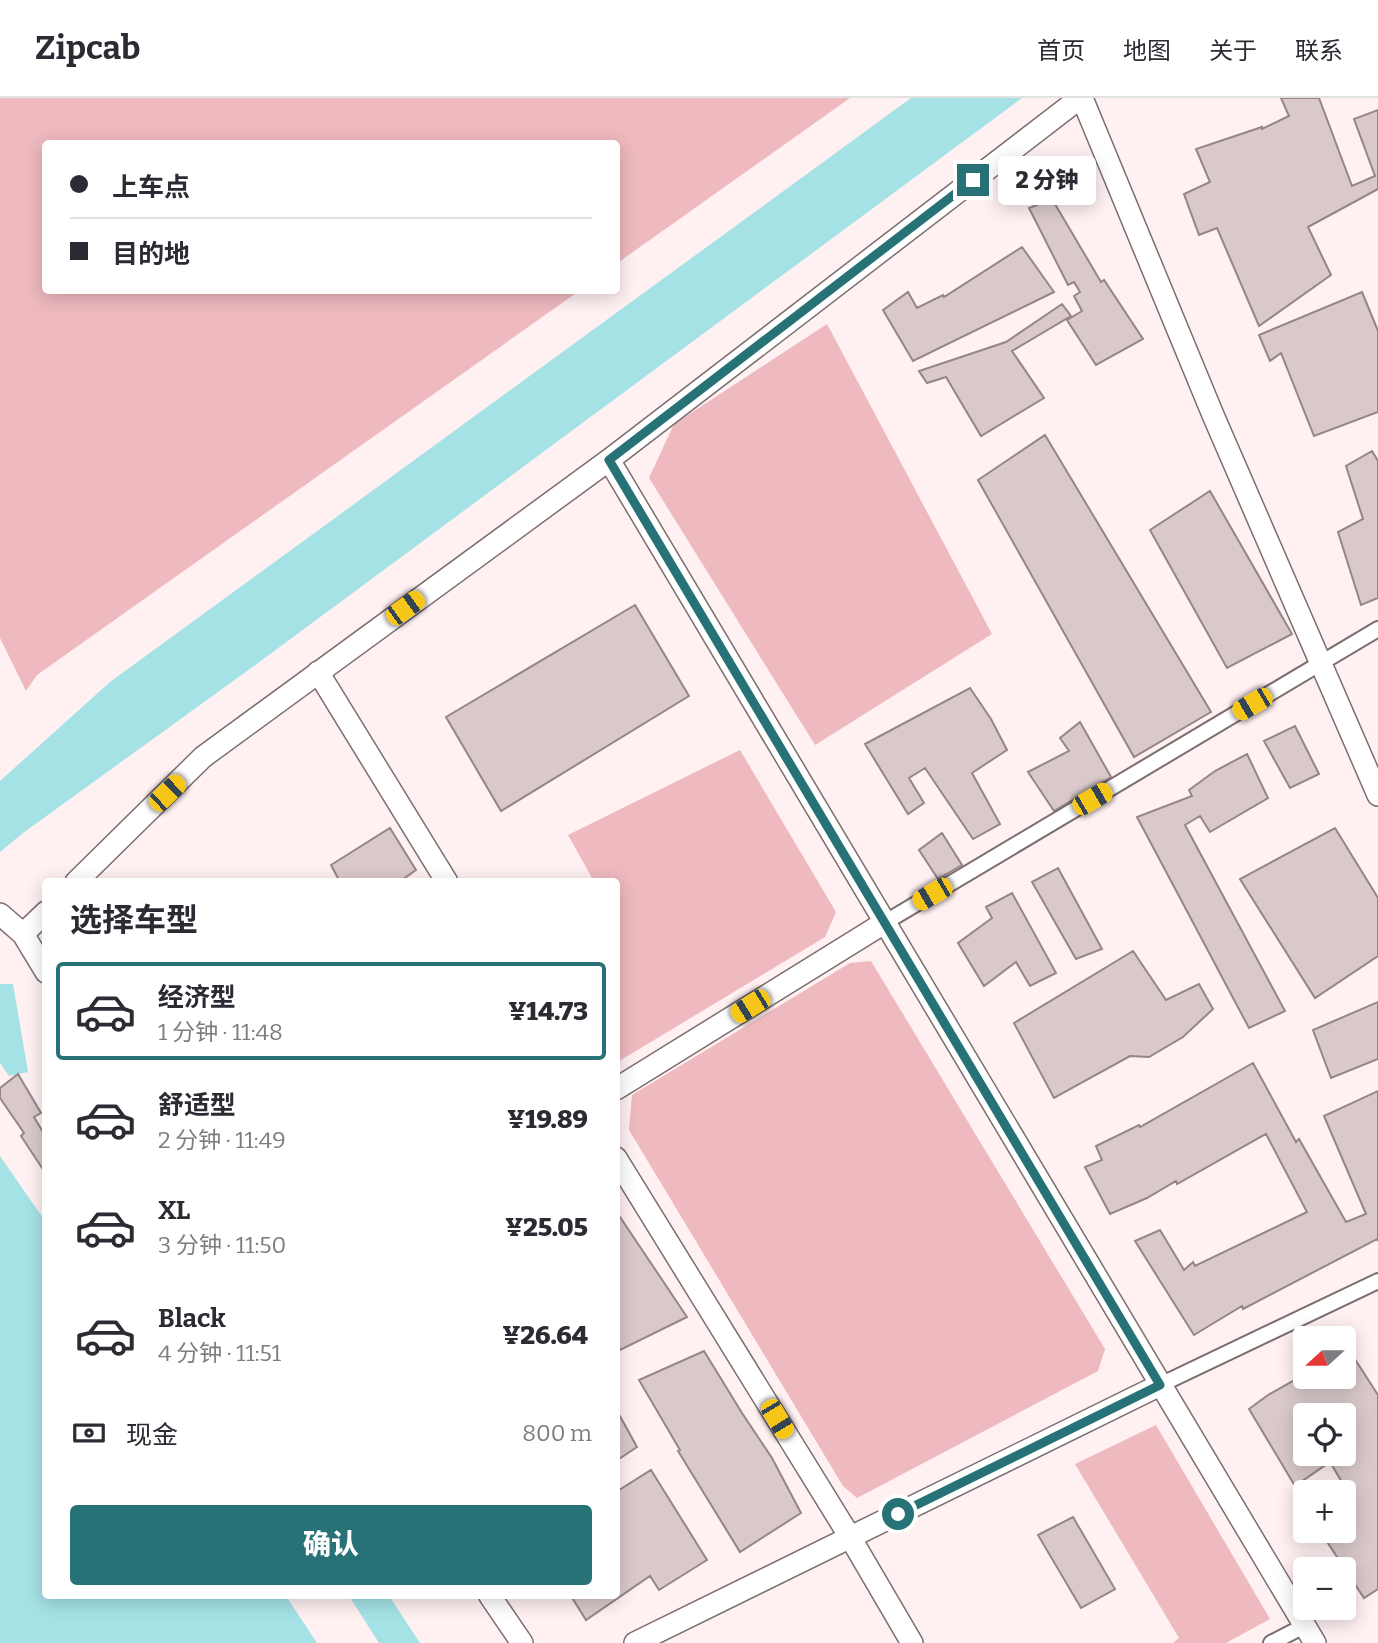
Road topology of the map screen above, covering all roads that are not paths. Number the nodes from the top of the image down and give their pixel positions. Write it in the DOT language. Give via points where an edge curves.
graph roads {
  1 [pos="1081,98"];
  2 [pos="609,460"];
  3 [pos="1378,629"];
  4 [pos="1321,664"];
  5 [pos="318,672"];
  6 [pos="1378,794"];
  7 [pos="80,878"];
  8 [pos="445,878"];
  9 [pos="0,914"];
  10 [pos="42,916"];
  11 [pos="884,923"];
  12 [pos="23,934"];
  13 [pos="42,965"];
  14 [pos="620,1087"];
  15 [pos="620,1164"];
  16 [pos="1378,1281"];
  17 [pos="1160,1385"];
  18 [pos="850,1537"];
  19 [pos="492,1599"];
  20 [pos="1310,1635"];
  21 [pos="522,1643"];
  22 [pos="635,1643"];
  23 [pos="912,1643"];
  24 [pos="1271,1643"];
  1 -- 2 [label="street"];
  1 -- 4 [label="street"];
  2 -- 5 [label="street"];
  2 -- 11 [label="street"];
  3 -- 4 [label="street"];
  4 -- 6 [label="street"];
  4 -- 11 [label="street"];
  5 -- 7 [label="street" via="203,757"];
  5 -- 8 [label="street"];
  9 -- 12 [label="street"];
  10 -- 12 [label="street"];
  11 -- 14 [label="street"];
  11 -- 17 [label="street"];
  12 -- 13 [label="street"];
  15 -- 18 [label="street"];
  16 -- 17 [label="street"];
  17 -- 18 [label="street"];
  17 -- 20 [label="street"];
  18 -- 22 [label="street"];
  18 -- 23 [label="street"];
  19 -- 21 [label="street"];
  20 -- 24 [label="street"];
}
